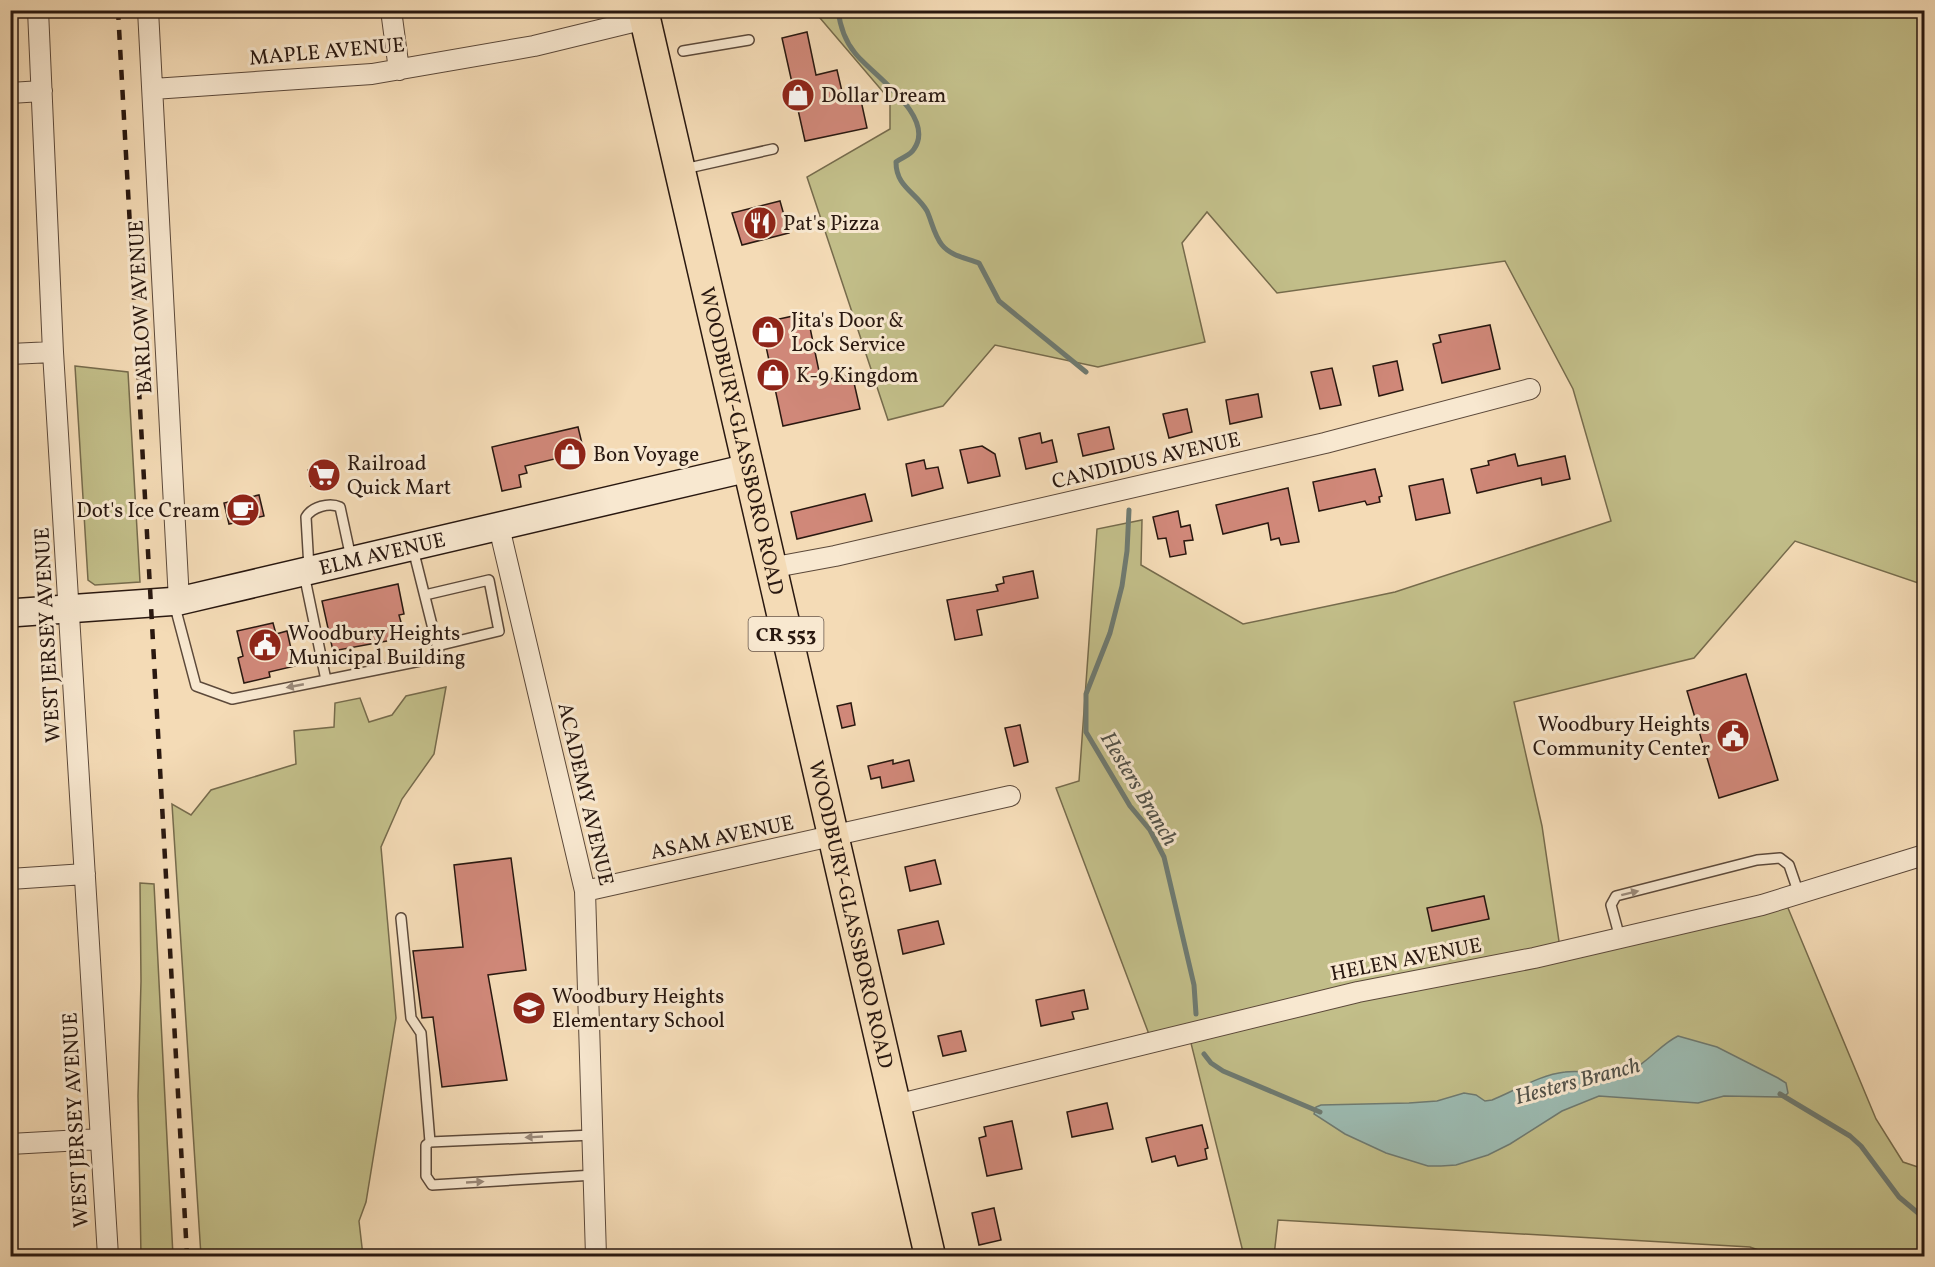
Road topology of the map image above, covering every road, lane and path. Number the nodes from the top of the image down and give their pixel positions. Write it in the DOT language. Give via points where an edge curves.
graph roads {
  1 [pos="38,10"];
  2 [pos="148,10"];
  3 [pos="391,10"];
  4 [pos="644,15"];
  5 [pos="749,40"];
  6 [pos="683,51"];
  7 [pos="399,70"];
  8 [pos="153,89"];
  9 [pos="42,91"];
  10 [pos="10,93"];
  11 [pos="773,149"];
  12 [pos="682,170"];
  13 [pos="53,352"];
  14 [pos="10,354"];
  15 [pos="1530,389"];
  16 [pos="748,468"];
  17 [pos="499,527"];
  18 [pos="412,547"];
  19 [pos="352,560"];
  20 [pos="770,568"];
  21 [pos="306,571"];
  22 [pos="424,595"];
  23 [pos="176,601"];
  24 [pos="70,609"];
  25 [pos="10,613"];
  26 [pos="437,646"];
  27 [pos="326,680"];
  28 [pos="1010,796"];
  29 [pos="834,837"];
  30 [pos="1924,855"];
  31 [pos="85,874"];
  32 [pos="10,879"];
  33 [pos="585,891"];
  34 [pos="1799,894"];
  35 [pos="401,918"];
  36 [pos="1620,938"];
  37 [pos="896,1105"];
  38 [pos="593,1134"];
  39 [pos="100,1138"];
  40 [pos="430,1142"];
  41 [pos="10,1144"];
  42 [pos="594,1175"];
  43 [pos="108,1257"];
  44 [pos="596,1257"];
  45 [pos="930,1257"];
  1 -- 9 [label="street, WEST JERSEY AVENUE"];
  2 -- 8 [label="street, BARLOW AVENUE"];
  3 -- 7 [label="street"];
  4 -- 7 [label="street, MAPLE AVENUE" via="534,46"];
  4 -- 12 [label="main road, WOODBURY-GLASSBORO ROAD / CR 553"];
  5 -- 6 [label="lane"];
  7 -- 8 [label="street, MAPLE AVENUE"];
  8 -- 23 [label="street, BARLOW AVENUE"];
  9 -- 10 [label="street"];
  9 -- 13 [label="street, WEST JERSEY AVENUE"];
  11 -- 12 [label="lane"];
  12 -- 16 [label="main road, WOODBURY-GLASSBORO ROAD / CR 553"];
  13 -- 14 [label="street"];
  13 -- 24 [label="street, WEST JERSEY AVENUE"];
  15 -- 20 [label="street, CANDIDUS AVENUE" via="1325,443"];
  16 -- 17 [label="main road, ELM AVENUE"];
  16 -- 20 [label="main road, WOODBURY-GLASSBORO ROAD / CR 553"];
  17 -- 18 [label="main road, ELM AVENUE"];
  17 -- 33 [label="street, ACADEMY AVENUE"];
  18 -- 19 [label="main road, ELM AVENUE"];
  18 -- 22 [label="lane"];
  19 -- 21 [label="main road, ELM AVENUE"];
  19 -- 21 [label="lane" via="340,507 324,506 306,517"];
  20 -- 29 [label="main road, WOODBURY-GLASSBORO ROAD / CR 553"];
  21 -- 23 [label="main road, ELM AVENUE"];
  21 -- 27 [label="lane"];
  22 -- 26 [label="lane"];
  22 -- 26 [label="lane" via="489,580 499,631"];
  23 -- 24 [label="main road, ELM AVENUE"];
  27 -- 23 [label="lane, one-way" via="232,699 196,686"];
  24 -- 25 [label="main road, ELM AVENUE"];
  24 -- 31 [label="street, WEST JERSEY AVENUE"];
  26 -- 27 [label="lane" via="440,657"];
  28 -- 29 [label="street, ASAM AVENUE"];
  29 -- 33 [label="street, ASAM AVENUE"];
  29 -- 37 [label="main road, WOODBURY-GLASSBORO ROAD / CR 553"];
  30 -- 34 [label="street, HELEN AVENUE"];
  31 -- 32 [label="street"];
  31 -- 39 [label="street, WEST JERSEY AVENUE"];
  33 -- 38 [label="street, ACADEMY AVENUE"];
  34 -- 36 [label="street, HELEN AVENUE"];
  36 -- 34 [label="lane, one-way" via="1611,905 1616,896 1757,860 1780,858 1789,865"];
  35 -- 40 [label="lane" via="411,1018 421,1033"];
  36 -- 37 [label="street, HELEN AVENUE" via="1358,992"];
  37 -- 45 [label="main road, WOODBURY-GLASSBORO ROAD / CR 553"];
  38 -- 40 [label="lane, one-way"];
  38 -- 42 [label="street, ACADEMY AVENUE"];
  39 -- 41 [label="street"];
  39 -- 43 [label="street, WEST JERSEY AVENUE"];
  40 -- 42 [label="lane, one-way" via="426,1145 426,1176 432,1185"];
  42 -- 44 [label="street, ACADEMY AVENUE"];
}
